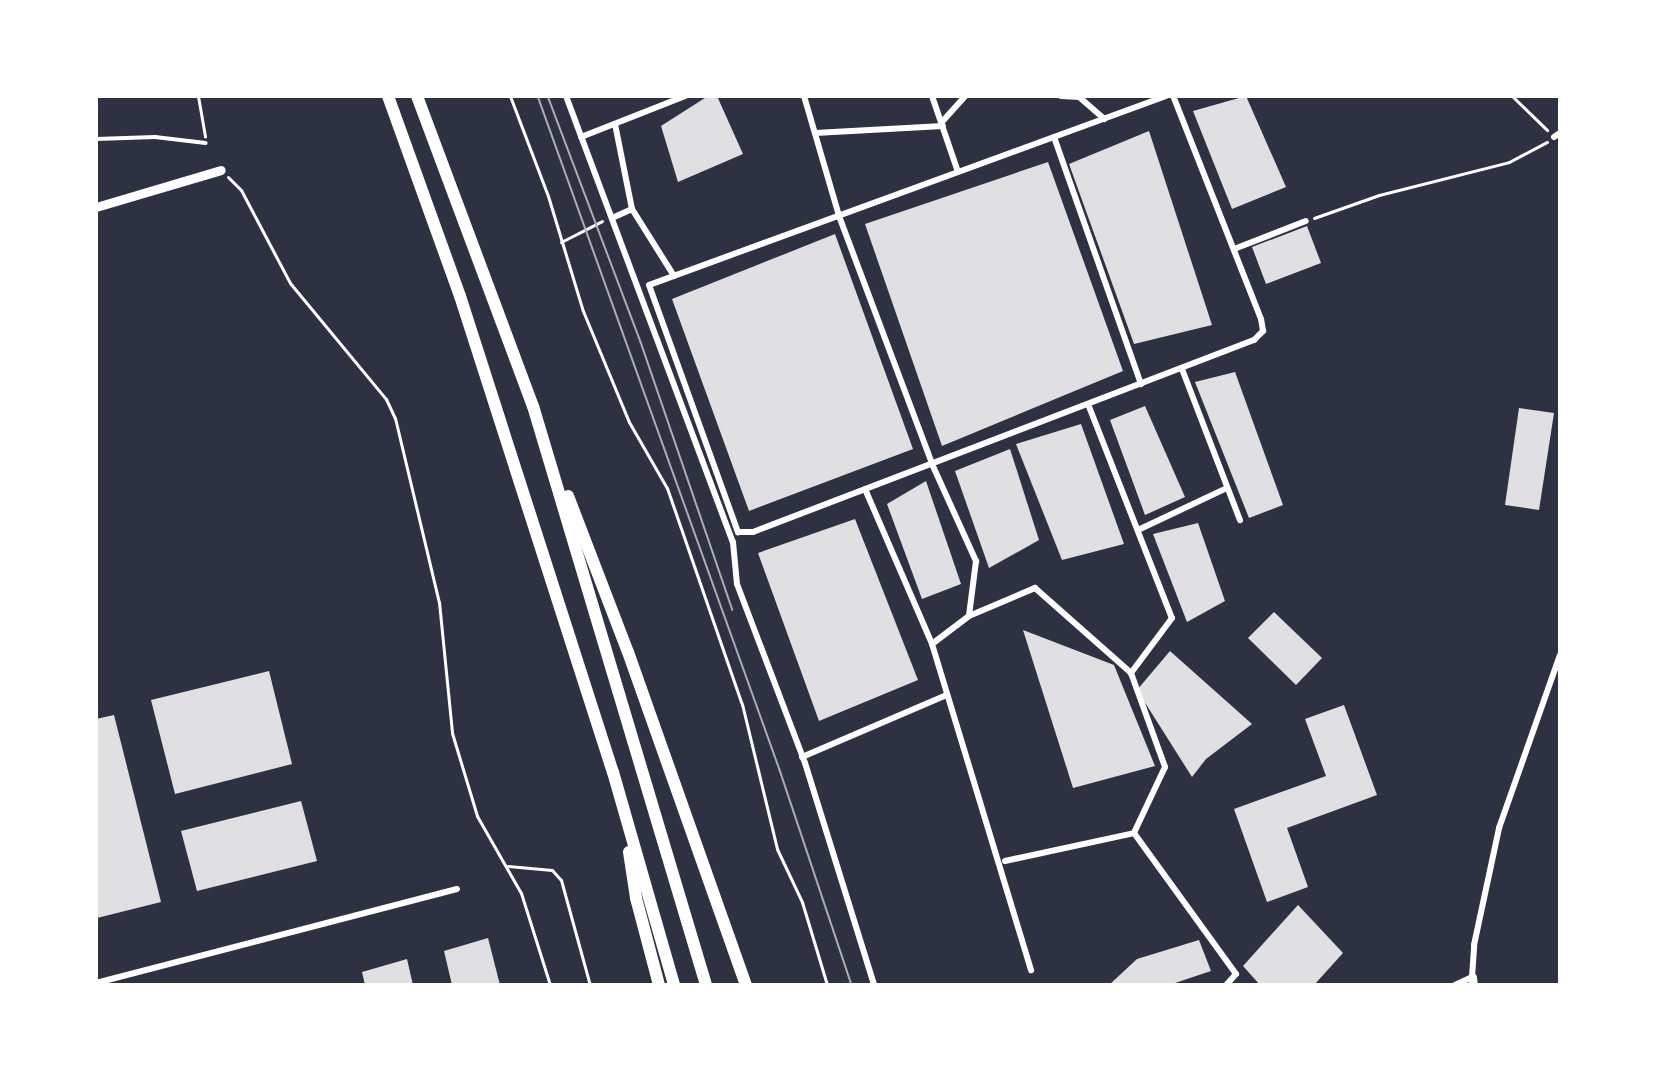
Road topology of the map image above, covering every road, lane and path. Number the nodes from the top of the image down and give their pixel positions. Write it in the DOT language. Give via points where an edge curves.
graph roads {
  1 [pos="388,96"];
  2 [pos="417,96"];
  3 [pos="510,96"];
  4 [pos="566,96"];
  5 [pos="684,96"];
  6 [pos="804,96"];
  7 [pos="932,96"];
  8 [pos="965,96"];
  9 [pos="1060,96"];
  10 [pos="1079,96"];
  11 [pos="1166,96"];
  12 [pos="1173,96"];
  13 [pos="1512,96"];
  14 [pos="1104,119"];
  15 [pos="615,124"];
  16 [pos="942,125"];
  17 [pos="815,133"];
  18 [pos="1557,135"];
  19 [pos="582,137"];
  20 [pos="1054,137"];
  21 [pos="96,139"];
  22 [pos="206,143"];
  23 [pos="221,170"];
  24 [pos="958,172"];
  25 [pos="96,207"];
  26 [pos="632,209"];
  27 [pos="838,216"];
  28 [pos="612,218"];
  29 [pos="1306,221"];
  30 [pos="561,242"];
  31 [pos="1234,249"];
  32 [pos="674,276"];
  33 [pos="1182,369"];
  34 [pos="1141,384"];
  35 [pos="1088,404"];
  36 [pos="533,406"];
  37 [pos="932,464"];
  38 [pos="1227,488"];
  39 [pos="865,489"];
  40 [pos="1240,520"];
  41 [pos="1137,530"];
  42 [pos="969,616"];
  43 [pos="932,644"];
  44 [pos="1560,655"];
  45 [pos="1131,673"];
  46 [pos="947,695"];
  47 [pos="802,757"];
  48 [pos="620,798"];
  49 [pos="1134,833"];
  50 [pos="1005,861"];
  51 [pos="508,866"];
  52 [pos="457,890"];
  53 [pos="1031,970"];
  54 [pos="1472,981"];
  55 [pos="96,983"];
  56 [pos="550,985"];
  57 [pos="590,985"];
  58 [pos="659,985"];
  59 [pos="674,985"];
  60 [pos="706,985"];
  61 [pos="746,985"];
  62 [pos="826,985"];
  63 [pos="874,985"];
  64 [pos="1226,985"];
  65 [pos="1455,985"];
  1 -- 48 [label="highway" via="460,296"];
  2 -- 36 [label="highway"];
  3 -- 30 [label="path"];
  4 -- 19 [label="street"];
  5 -- 15 [label="street"];
  6 -- 17 [label="street"];
  7 -- 16 [label="street"];
  8 -- 16 [label="street"];
  9 -- 10 [label="street"];
  10 -- 14 [label="street"];
  11 -- 14 [label="street"];
  12 -- 31 [label="street"];
  13 -- 18 [label="path"];
  14 -- 20 [label="street"];
  15 -- 19 [label="street"];
  15 -- 26 [label="street"];
  16 -- 17 [label="street"];
  16 -- 24 [label="street"];
  17 -- 27 [label="street"];
  18 -- 29 [label="path" via="1509,162 1379,195"];
  19 -- 28 [label="street"];
  20 -- 24 [label="street"];
  20 -- 34 [label="street"];
  21 -- 22 [label="lane" via="155,137"];
  23 -- 25 [label="street"];
  23 -- 51 [label="path" via="242,190 290,283 386,399 395,418 439,602 452,733 477,816"];
  24 -- 27 [label="street"];
  26 -- 28 [label="street"];
  26 -- 32 [label="street"];
  27 -- 32 [label="street"];
  27 -- 37 [label="street"];
  28 -- 30 [label="path"];
  28 -- 47 [label="street" via="733,542 737,584"];
  29 -- 31 [label="street"];
  30 -- 62 [label="path" via="583,311 629,422 667,488 742,704 777,849 802,902"];
  31 -- 33 [label="street" via="1263,331 1254,340"];
  32 -- 39 [label="street" via="649,285 738,532 753,532"];
  33 -- 34 [label="street"];
  33 -- 38 [label="street"];
  34 -- 35 [label="street"];
  35 -- 37 [label="street"];
  35 -- 41 [label="street"];
  36 -- 60 [label="highway"];
  36 -- 61 [label="highway" via="632,663"];
  37 -- 39 [label="street"];
  37 -- 42 [label="street" via="976,561"];
  38 -- 40 [label="street"];
  38 -- 41 [label="street"];
  39 -- 43 [label="street"];
  41 -- 45 [label="street" via="1172,618"];
  42 -- 43 [label="street"];
  42 -- 45 [label="street" via="1035,588"];
  43 -- 46 [label="street"];
  44 -- 54 [label="street" via="1499,828 1474,945"];
  45 -- 49 [label="street" via="1165,767"];
  46 -- 47 [label="street"];
  46 -- 53 [label="street"];
  47 -- 63 [label="street"];
  48 -- 58 [label="highway" via="636,898"];
  48 -- 59 [label="highway"];
  49 -- 50 [label="street"];
  49 -- 64 [label="street" via="1236,974"];
  51 -- 56 [label="path" via="532,921"];
  51 -- 57 [label="path" via="552,870 561,880"];
  52 -- 55 [label="street"];
  54 -- 65 [label="street"];
}
